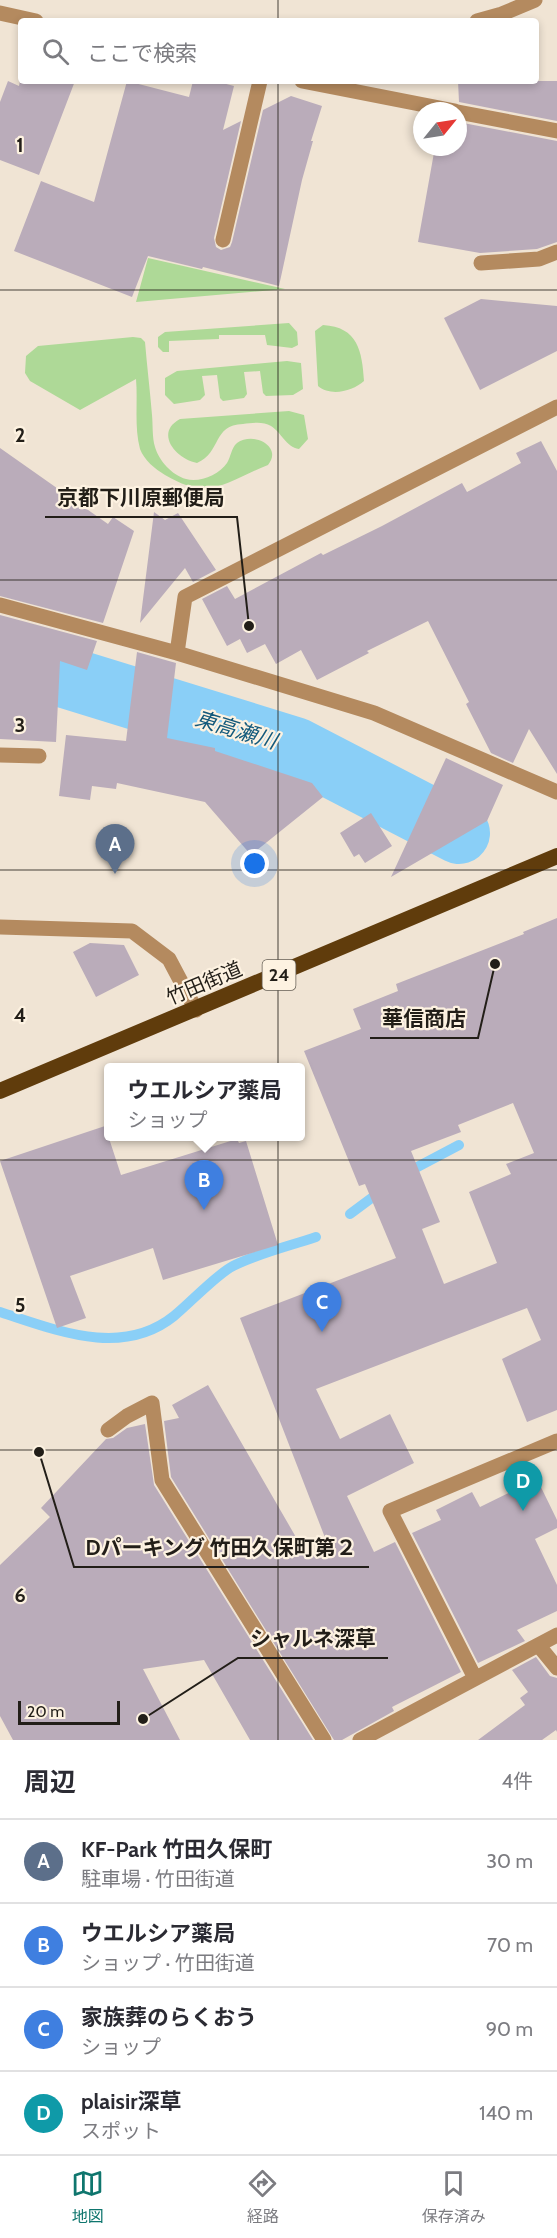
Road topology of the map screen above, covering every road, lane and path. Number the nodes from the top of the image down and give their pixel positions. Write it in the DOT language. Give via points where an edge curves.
graph roads {
  1 [pos="535,0"];
  2 [pos="0,13"];
  3 [pos="22,18"];
  4 [pos="488,18"];
  5 [pos="259,84"];
  6 [pos="317,84"];
  7 [pos="413,103"];
  8 [pos="467,113"];
  9 [pos="557,131"];
  10 [pos="223,240"];
  11 [pos="557,252"];
  12 [pos="481,262"];
  13 [pos="557,407"];
  14 [pos="0,605"];
  15 [pos="177,653"];
  16 [pos="0,755"];
  17 [pos="39,756"];
  18 [pos="557,792"];
  19 [pos="557,856"];
  20 [pos="0,927"];
  21 [pos="196,1010"];
  22 [pos="0,1091"];
  23 [pos="108,1430"];
  24 [pos="557,1441"];
  25 [pos="557,1635"];
  26 [pos="539,1646"];
  27 [pos="557,1668"];
  28 [pos="475,1678"];
  29 [pos="324,1740"];
  30 [pos="360,1740"];
  1 -- 4 [label="street"];
  2 -- 3 [label="street"];
  5 -- 10 [label="street"];
  6 -- 7 [label="street"];
  8 -- 9 [label="street"];
  11 -- 12 [label="street" via="539,259"];
  13 -- 15 [label="street" via="185,597"];
  14 -- 15 [label="street"];
  15 -- 18 [label="street" via="374,713"];
  16 -- 17 [label="street"];
  19 -- 21 [label="highway, 竹田街道 / 24"];
  20 -- 21 [label="street" via="132,931 170,959"];
  21 -- 22 [label="highway, 竹田街道 / 24"];
  23 -- 29 [label="street" via="152,1403 162,1480"];
  24 -- 28 [label="street" via="390,1511"];
  25 -- 26 [label="street"];
  26 -- 27 [label="street"];
  26 -- 28 [label="street"];
  28 -- 30 [label="street"];
}
